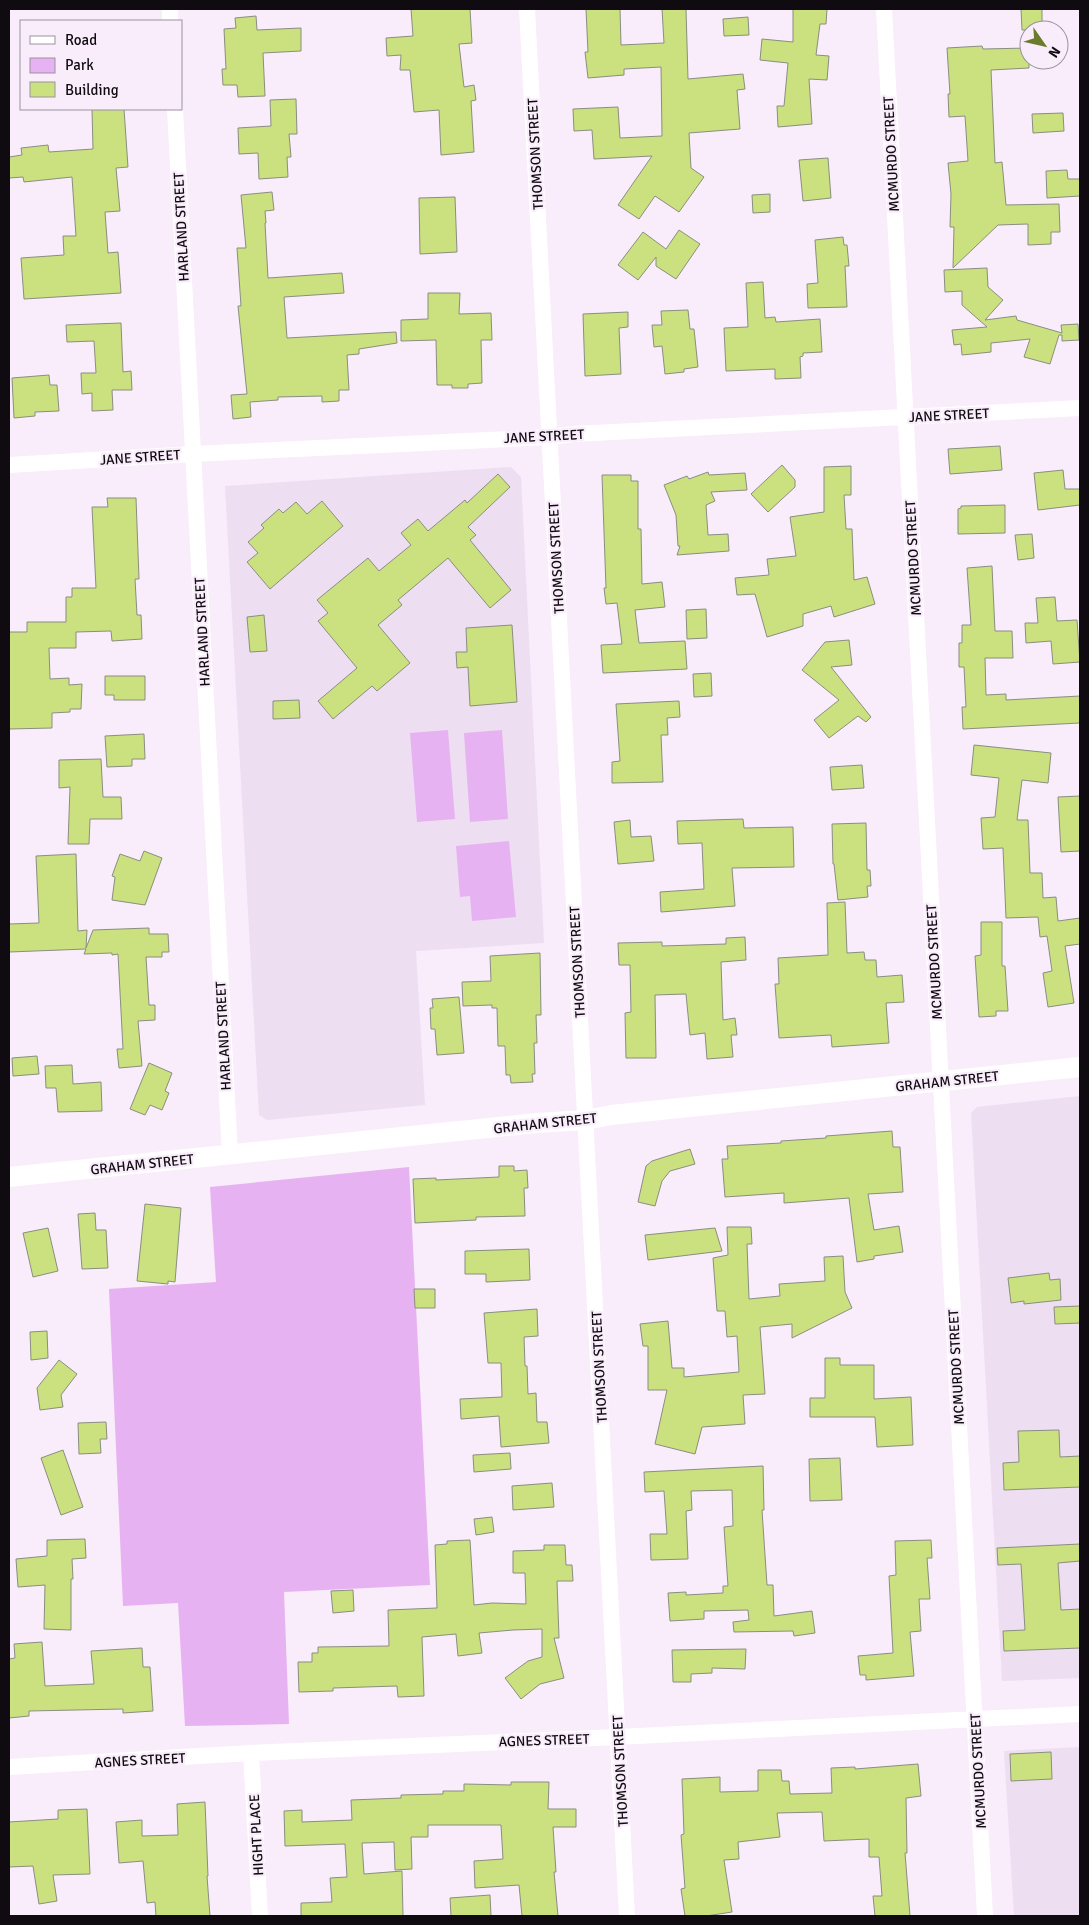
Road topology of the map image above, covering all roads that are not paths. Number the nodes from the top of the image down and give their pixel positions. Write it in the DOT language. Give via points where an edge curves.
graph roads {
  1 [pos="527,9"];
  2 [pos="884,9"];
  3 [pos="175,110"];
  4 [pos="1080,408"];
  5 [pos="906,417"];
  6 [pos="550,437"];
  7 [pos="193,454"];
  8 [pos="9,465"];
  9 [pos="1080,1067"];
  10 [pos="941,1082"];
  11 [pos="586,1120"];
  12 [pos="230,1155"];
  13 [pos="9,1177"];
  14 [pos="1080,1714"];
  15 [pos="975,1719"];
  16 [pos="618,1737"];
  17 [pos="251,1753"];
  18 [pos="9,1767"];
  19 [pos="260,1916"];
  20 [pos="627,1916"];
  21 [pos="985,1916"];
  1 -- 6 [label="street, THOMSON STREET"];
  2 -- 5 [label="street, MCMURDO STREET"];
  3 -- 7 [label="street, HARLAND STREET"];
  4 -- 5 [label="street, JANE STREET"];
  5 -- 6 [label="street, JANE STREET"];
  5 -- 10 [label="street, MCMURDO STREET"];
  6 -- 7 [label="street, JANE STREET"];
  6 -- 11 [label="street, THOMSON STREET"];
  7 -- 8 [label="street, JANE STREET"];
  7 -- 12 [label="street, HARLAND STREET"];
  9 -- 10 [label="street, GRAHAM STREET"];
  10 -- 11 [label="street, GRAHAM STREET"];
  10 -- 15 [label="street, MCMURDO STREET"];
  11 -- 12 [label="street, GRAHAM STREET"];
  11 -- 16 [label="street, THOMSON STREET"];
  12 -- 13 [label="street, GRAHAM STREET"];
  14 -- 15 [label="street, AGNES STREET"];
  15 -- 16 [label="street, AGNES STREET"];
  15 -- 21 [label="street, MCMURDO STREET"];
  16 -- 17 [label="street, AGNES STREET"];
  16 -- 20 [label="street, THOMSON STREET"];
  17 -- 18 [label="street, AGNES STREET"];
  17 -- 19 [label="street, HIGHT PLACE"];
}
